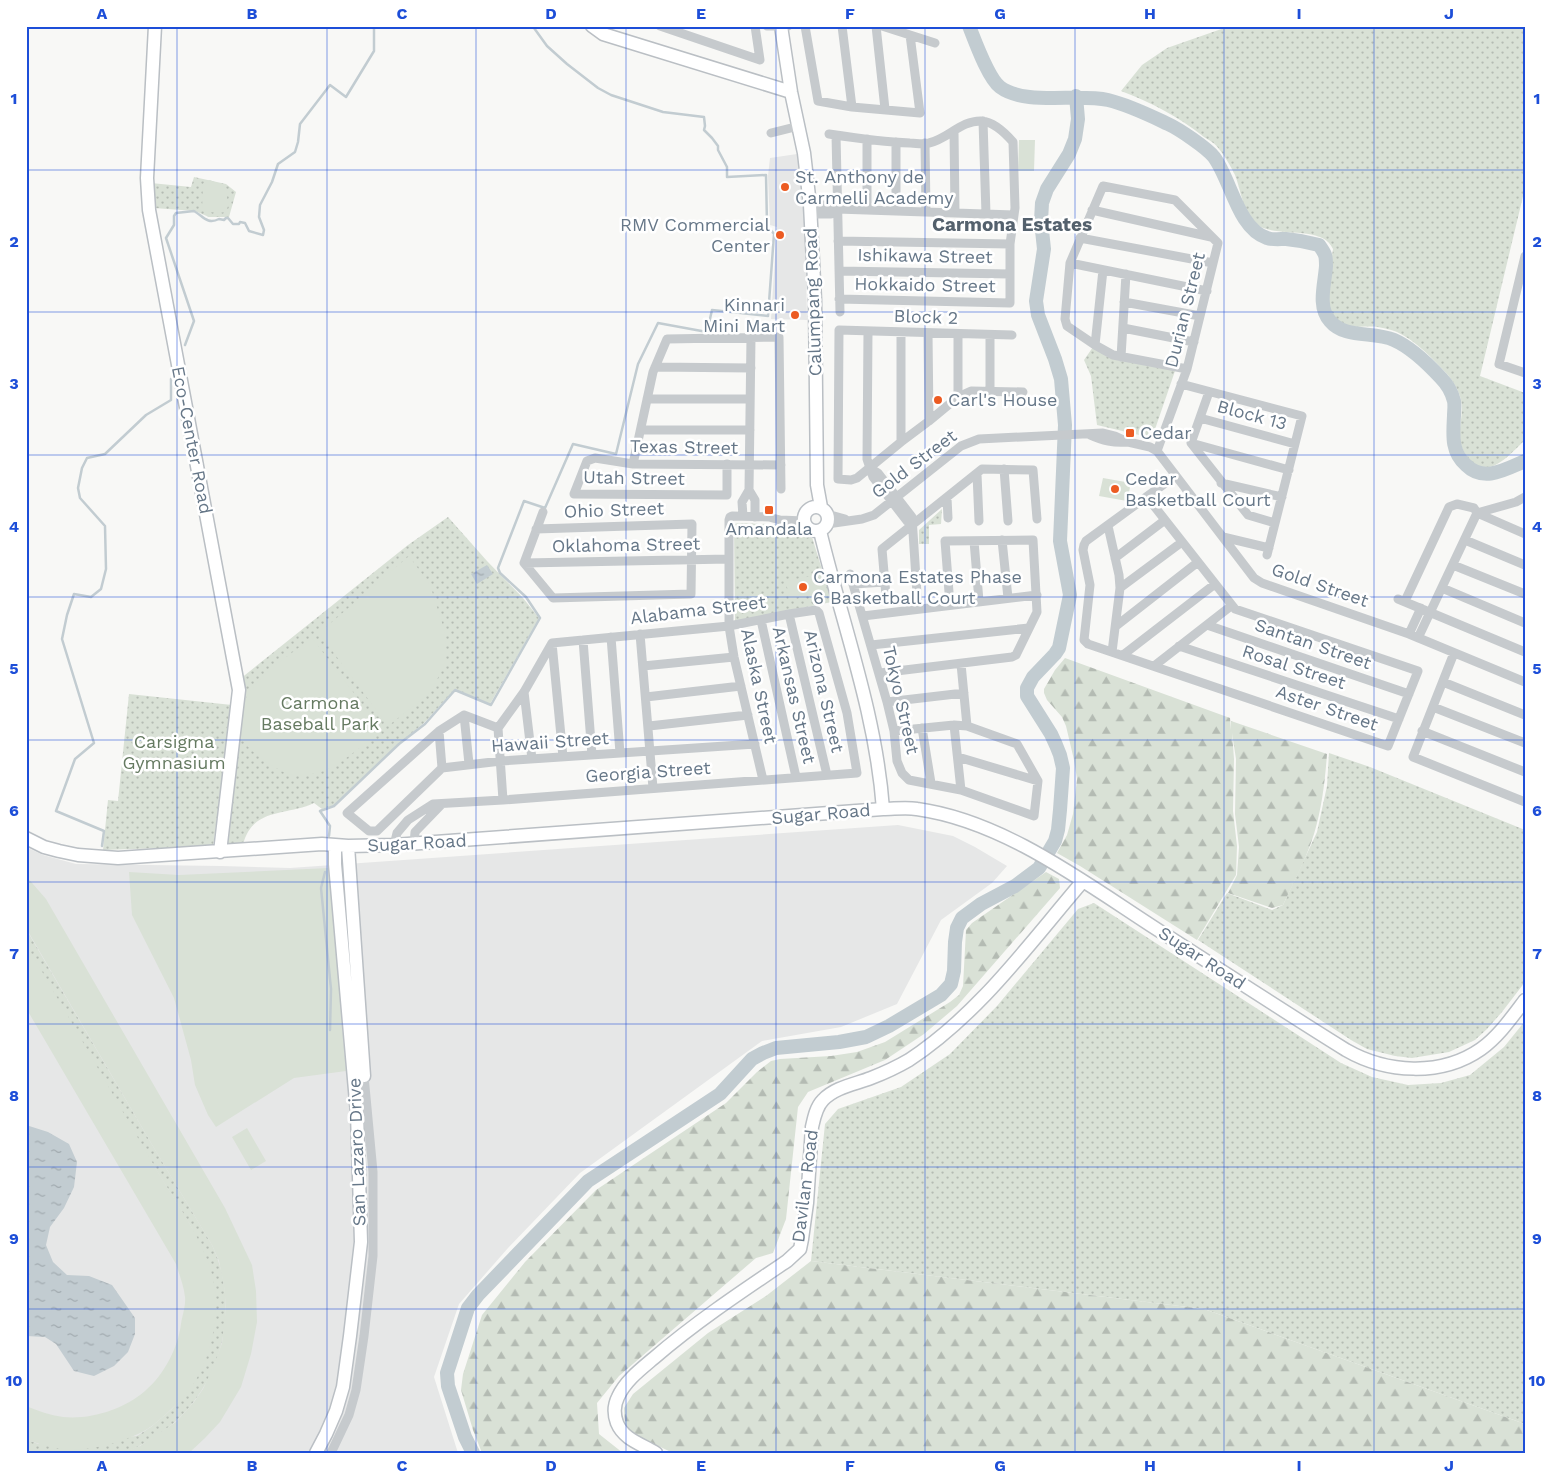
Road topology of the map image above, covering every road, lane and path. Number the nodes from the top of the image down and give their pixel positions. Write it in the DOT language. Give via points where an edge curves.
graph roads {
  1 [pos="155,26"];
  2 [pos="592,26"];
  3 [pos="660,26"];
  4 [pos="755,26"];
  5 [pos="767,26"];
  6 [pos="783,26"];
  7 [pos="805,26"];
  8 [pos="842,26"];
  9 [pos="876,26"];
  10 [pos="882,26"];
  11 [pos="910,35"];
  12 [pos="935,43"];
  13 [pos="791,92"];
  14 [pos="852,107"];
  15 [pos="885,109"];
  16 [pos="983,121"];
  17 [pos="799,126"];
  18 [pos="954,131"];
  19 [pos="771,133"];
  20 [pos="867,139"];
  21 [pos="896,142"];
  22 [pos="925,143"];
  23 [pos="810,209"];
  24 [pos="837,209"];
  25 [pos="867,210"];
  26 [pos="896,210"];
  27 [pos="1092,210"];
  28 [pos="926,212"];
  29 [pos="955,212"];
  30 [pos="986,214"];
  31 [pos="1014,215"];
  32 [pos="1080,238"];
  33 [pos="1213,238"];
  34 [pos="838,241"];
  35 [pos="1010,244"];
  36 [pos="1525,256"];
  37 [pos="1070,263"];
  38 [pos="1213,263"];
  39 [pos="1103,270"];
  40 [pos="839,271"];
  41 [pos="1010,274"];
  42 [pos="1126,274"];
  43 [pos="1206,291"];
  44 [pos="839,299"];
  45 [pos="1124,302"];
  46 [pos="840,312"];
  47 [pos="1200,316"];
  48 [pos="1123,328"];
  49 [pos="868,331"];
  50 [pos="901,332"];
  51 [pos="928,333"];
  52 [pos="958,334"];
  53 [pos="990,335"];
  54 [pos="1012,335"];
  55 [pos="751,337"];
  56 [pos="1194,342"];
  57 [pos="1095,345"];
  58 [pos="1121,357"];
  59 [pos="655,367"];
  60 [pos="751,368"];
  61 [pos="1187,370"];
  62 [pos="1525,373"];
  63 [pos="1182,384"];
  64 [pos="990,390"];
  65 [pos="1022,392"];
  66 [pos="1209,392"];
  67 [pos="958,398"];
  68 [pos="647,399"];
  69 [pos="750,400"];
  70 [pos="1200,418"];
  71 [pos="930,421"];
  72 [pos="641,430"];
  73 [pos="750,430"];
  74 [pos="901,442"];
  75 [pos="1190,443"];
  76 [pos="1295,444"];
  77 [pos="1156,451"];
  78 [pos="587,461"];
  79 [pos="633,464"];
  80 [pos="728,464"];
  81 [pos="750,464"];
  82 [pos="781,465"];
  83 [pos="870,468"];
  84 [pos="1004,469"];
  85 [pos="1289,470"];
  86 [pos="977,474"];
  87 [pos="1175,476"];
  88 [pos="1221,482"];
  89 [pos="781,489"];
  90 [pos="749,490"];
  91 [pos="1147,497"];
  92 [pos="1282,497"];
  93 [pos="1525,497"];
  94 [pos="948,498"];
  95 [pos="894,500"];
  96 [pos="1520,504"];
  97 [pos="542,512"];
  98 [pos="1478,514"];
  99 [pos="743,516"];
  100 [pos="755,517"];
  101 [pos="817,517"];
  102 [pos="948,518"];
  103 [pos="1037,519"];
  104 [pos="1164,520"];
  105 [pos="979,521"];
  106 [pos="1008,521"];
  107 [pos="1276,523"];
  108 [pos="912,525"];
  109 [pos="1108,526"];
  110 [pos="536,528"];
  111 [pos="1525,534"];
  112 [pos="1223,537"];
  113 [pos="1002,540"];
  114 [pos="1465,540"];
  115 [pos="974,541"];
  116 [pos="1182,542"];
  117 [pos="1115,558"];
  118 [pos="692,559"];
  119 [pos="729,559"];
  120 [pos="1198,562"];
  121 [pos="524,563"];
  122 [pos="1453,564"];
  123 [pos="1525,565"];
  124 [pos="850,574"];
  125 [pos="884,582"];
  126 [pos="853,584"];
  127 [pos="1215,584"];
  128 [pos="1120,588"];
  129 [pos="1442,588"];
  130 [pos="1525,594"];
  131 [pos="1036,595"];
  132 [pos="886,596"];
  133 [pos="1008,598"];
  134 [pos="979,601"];
  135 [pos="950,604"];
  136 [pos="1231,606"];
  137 [pos="1421,608"];
  138 [pos="918,609"];
  139 [pos="1430,612"];
  140 [pos="789,614"];
  141 [pos="863,616"];
  142 [pos="761,620"];
  143 [pos="1525,622"];
  144 [pos="1207,625"];
  145 [pos="729,626"];
  146 [pos="1116,626"];
  147 [pos="1029,628"];
  148 [pos="640,634"];
  149 [pos="1414,636"];
  150 [pos="611,637"];
  151 [pos="584,640"];
  152 [pos="552,643"];
  153 [pos="872,645"];
  154 [pos="1179,646"];
  155 [pos="1112,652"];
  156 [pos="1454,652"];
  157 [pos="1525,652"];
  158 [pos="1123,655"];
  159 [pos="734,657"];
  160 [pos="961,664"];
  161 [pos="643,666"];
  162 [pos="1154,666"];
  163 [pos="880,673"];
  164 [pos="1443,682"];
  165 [pos="1525,682"];
  166 [pos="741,686"];
  167 [pos="524,692"];
  168 [pos="964,692"];
  169 [pos="1409,694"];
  170 [pos="646,697"];
  171 [pos="887,702"];
  172 [pos="1433,707"];
  173 [pos="748,715"];
  174 [pos="464,716"];
  175 [pos="1525,716"];
  176 [pos="1399,719"];
  177 [pos="954,724"];
  178 [pos="648,726"];
  179 [pos="967,726"];
  180 [pos="498,728"];
  181 [pos="922,728"];
  182 [pos="894,730"];
  183 [pos="439,731"];
  184 [pos="1422,731"];
  185 [pos="1525,743"];
  186 [pos="755,744"];
  187 [pos="651,751"];
  188 [pos="620,753"];
  189 [pos="592,755"];
  190 [pos="958,756"];
  191 [pos="563,757"];
  192 [pos="532,759"];
  193 [pos="500,762"];
  194 [pos="469,764"];
  195 [pos="442,768"];
  196 [pos="1525,772"];
  197 [pos="857,773"];
  198 [pos="827,775"];
  199 [pos="796,777"];
  200 [pos="763,780"];
  201 [pos="1038,781"];
  202 [pos="932,783"];
  203 [pos="653,788"];
  204 [pos="961,790"];
  205 [pos="503,800"];
  206 [pos="1525,802"];
  207 [pos="442,804"];
  208 [pos="883,809"];
  209 [pos="419,813"];
  210 [pos="426,820"];
  211 [pos="26,838"];
  212 [pos="414,844"];
  213 [pos="394,845"];
  214 [pos="342,846"];
  215 [pos="220,852"];
  216 [pos="1083,881"];
  217 [pos="1525,1000"];
  218 [pos="364,1076"];
  219 [pos="316,1453"];
  220 [pos="331,1453"];
  221 [pos="656,1453"];
  1 -- 215 [label="main road, Eco-Center Road" via="147,178 149,210 239,690"];
  2 -- 13 [label="main road" via="604,34"];
  3 -- 4 [label="street" via="760,60"];
  5 -- 6 [label="street"];
  6 -- 13 [label="main road, Calumpang Road"];
  7 -- 14 [label="street" via="818,101"];
  8 -- 14 [label="street"];
  9 -- 15 [label="street"];
  10 -- 11 [label="street"];
  11 -- 12 [label="street"];
  11 -- 15 [label="street" via="920,113"];
  13 -- 17 [label="main road, Calumpang Road"];
  14 -- 15 [label="street"];
  16 -- 18 [label="street" via="967,123"];
  16 -- 30 [label="street"];
  16 -- 31 [label="street" via="1007,134 1013,142"];
  17 -- 19 [label="street"];
  17 -- 23 [label="main road, Calumpang Road"];
  18 -- 22 [label="street"];
  18 -- 29 [label="street"];
  20 -- 21 [label="street"];
  20 -- 24 [label="street" via="832,135"];
  20 -- 25 [label="street"];
  21 -- 22 [label="street"];
  21 -- 26 [label="street"];
  22 -- 28 [label="street"];
  23 -- 24 [label="street" via="831,214"];
  23 -- 101 [label="main road, Calumpang Road" via="815,300"];
  24 -- 25 [label="street"];
  24 -- 34 [label="street"];
  25 -- 26 [label="street"];
  26 -- 28 [label="street"];
  27 -- 32 [label="street, Durian Street"];
  27 -- 33 [label="street"];
  27 -- 33 [label="street, Durian Street" via="1103,186 1175,200"];
  28 -- 29 [label="street"];
  29 -- 30 [label="street"];
  30 -- 31 [label="street"];
  31 -- 35 [label="street"];
  32 -- 37 [label="street, Durian Street"];
  32 -- 38 [label="street"];
  33 -- 38 [label="street, Durian Street" via="1218,243"];
  34 -- 35 [label="street"];
  34 -- 40 [label="street"];
  35 -- 41 [label="street"];
  36 -- 62 [label="street" via="1499,364"];
  37 -- 39 [label="street"];
  37 -- 57 [label="street, Durian Street" via="1067,326"];
  38 -- 43 [label="street, Durian Street"];
  39 -- 42 [label="street"];
  39 -- 57 [label="street"];
  40 -- 41 [label="street, Ishikawa Street"];
  40 -- 44 [label="street"];
  41 -- 44 [label="street, Hokkaido Street" via="1010,303"];
  42 -- 43 [label="street"];
  42 -- 45 [label="street"];
  43 -- 47 [label="street, Durian Street"];
  44 -- 46 [label="street"];
  45 -- 47 [label="street"];
  45 -- 48 [label="street"];
  47 -- 56 [label="street, Durian Street"];
  48 -- 56 [label="street"];
  48 -- 58 [label="street"];
  49 -- 50 [label="street, Block 2"];
  49 -- 83 [label="street" via="867,459"];
  49 -- 83 [label="street, Block 2" via="840,330 838,479 857,478"];
  50 -- 51 [label="street, Block 2"];
  50 -- 74 [label="street"];
  51 -- 52 [label="street, Block 2"];
  51 -- 71 [label="street"];
  52 -- 53 [label="street, Block 2"];
  52 -- 67 [label="street"];
  53 -- 54 [label="street, Block 2"];
  53 -- 64 [label="street"];
  55 -- 59 [label="street" via="667,339"];
  55 -- 60 [label="street"];
  55 -- 82 [label="street" via="779,337"];
  56 -- 61 [label="street, Durian Street"];
  57 -- 58 [label="street"];
  58 -- 61 [label="street"];
  59 -- 60 [label="street"];
  59 -- 68 [label="street"];
  60 -- 69 [label="street"];
  61 -- 63 [label="street, Durian Street"];
  63 -- 66 [label="street"];
  63 -- 77 [label="street, Durian Street"];
  64 -- 65 [label="street"];
  64 -- 67 [label="street" via="971,391"];
  66 -- 70 [label="street"];
  66 -- 76 [label="street" via="1302,416"];
  67 -- 71 [label="street"];
  68 -- 69 [label="street"];
  68 -- 72 [label="street"];
  69 -- 73 [label="street"];
  70 -- 75 [label="street"];
  70 -- 76 [label="street, Block 13"];
  71 -- 74 [label="street"];
  72 -- 73 [label="street"];
  72 -- 79 [label="street"];
  73 -- 81 [label="street"];
  74 -- 83 [label="street"];
  75 -- 85 [label="street"];
  75 -- 88 [label="street"];
  76 -- 85 [label="street"];
  77 -- 87 [label="street, Gold Street"];
  77 -- 95 [label="street, Gold Street" via="1150,447 1128,442 1114,443 1086,435 979,439 961,446"];
  78 -- 79 [label="street, Texas Street" via="595,458"];
  78 -- 80 [label="street, Utah Street" via="574,494 727,495"];
  79 -- 80 [label="street, Texas Street"];
  80 -- 81 [label="street, Texas Street"];
  81 -- 82 [label="street, Texas Street"];
  81 -- 90 [label="street"];
  82 -- 89 [label="street"];
  83 -- 95 [label="street" via="873,477"];
  84 -- 86 [label="street" via="982,469"];
  84 -- 103 [label="street" via="1033,470"];
  84 -- 106 [label="street"];
  85 -- 92 [label="street"];
  86 -- 94 [label="street"];
  86 -- 105 [label="street"];
  87 -- 91 [label="street, Aster Street"];
  87 -- 112 [label="street, Gold Street"];
  88 -- 92 [label="street"];
  88 -- 107 [label="street" via="1248,515"];
  90 -- 99 [label="street" via="742,502"];
  90 -- 100 [label="street" via="755,500"];
  91 -- 104 [label="street"];
  91 -- 109 [label="street, Aster Street"];
  92 -- 107 [label="street"];
  93 -- 96 [label="street"];
  94 -- 102 [label="street"];
  94 -- 108 [label="street"];
  95 -- 101 [label="street, Gold Street" via="869,517 850,520"];
  95 -- 108 [label="street"];
  96 -- 98 [label="street"];
  97 -- 110 [label="street"];
  98 -- 111 [label="street"];
  98 -- 114 [label="street"];
  98 -- 137 [label="street" via="1474,508 1457,504 1449,507 1402,600"];
  99 -- 100 [label="street"];
  99 -- 119 [label="street, Alaska Street" via="730,518"];
  100 -- 101 [label="street" via="780,520"];
  101 -- 208 [label="main road, Calumpang Road" via="869,716"];
  104 -- 116 [label="street"];
  104 -- 117 [label="street"];
  107 -- 112 [label="street" via="1268,551"];
  108 -- 125 [label="street" via="882,549"];
  108 -- 138 [label="street"];
  109 -- 117 [label="street"];
  109 -- 155 [label="street, Aster Street" via="1084,545 1090,586 1084,640"];
  110 -- 118 [label="street, Ohio Street" via="692,524"];
  110 -- 121 [label="street"];
  112 -- 149 [label="street, Gold Street" via="1254,578"];
  113 -- 115 [label="street"];
  113 -- 131 [label="street" via="1033,540"];
  113 -- 133 [label="street"];
  114 -- 122 [label="street"];
  114 -- 123 [label="street"];
  115 -- 134 [label="street"];
  115 -- 135 [label="street" via="945,541"];
  116 -- 120 [label="street"];
  116 -- 128 [label="street"];
  117 -- 128 [label="street"];
  118 -- 119 [label="street, Oklahoma Street"];
  118 -- 121 [label="street, Oklahoma Street"];
  118 -- 121 [label="street" via="691,594 553,598"];
  119 -- 145 [label="street, Alaska Street"];
  120 -- 127 [label="street"];
  120 -- 146 [label="street"];
  122 -- 129 [label="street"];
  122 -- 130 [label="street"];
  124 -- 126 [label="street, Tokyo Street"];
  125 -- 126 [label="street"];
  125 -- 132 [label="street"];
  126 -- 141 [label="street, Tokyo Street"];
  127 -- 136 [label="street"];
  127 -- 158 [label="street"];
  128 -- 146 [label="street"];
  129 -- 139 [label="street"];
  129 -- 143 [label="street"];
  131 -- 133 [label="street"];
  131 -- 147 [label="street" via="1037,612"];
  133 -- 134 [label="street"];
  134 -- 135 [label="street"];
  135 -- 138 [label="street"];
  136 -- 144 [label="street"];
  136 -- 169 [label="street, Aster Street" via="1418,670"];
  137 -- 139 [label="street"];
  137 -- 149 [label="street"];
  138 -- 141 [label="street"];
  139 -- 149 [label="street"];
  139 -- 157 [label="street"];
  140 -- 142 [label="street, Alabama Street"];
  140 -- 197 [label="street, Alabama Street" via="813,610 819,613 847,713"];
  140 -- 198 [label="street, Arizona Street"];
  141 -- 153 [label="street, Tokyo Street"];
  142 -- 145 [label="street, Alabama Street"];
  142 -- 199 [label="street, Arkansas Street"];
  144 -- 154 [label="street"];
  144 -- 169 [label="street, Santan Street"];
  145 -- 148 [label="street, Alabama Street"];
  145 -- 159 [label="street, Alaska Street"];
  146 -- 155 [label="street"];
  147 -- 153 [label="street"];
  147 -- 160 [label="street" via="1016,655"];
  148 -- 150 [label="street, Alabama Street"];
  148 -- 161 [label="street"];
  149 -- 156 [label="street, Gold Street"];
  150 -- 151 [label="street, Alabama Street"];
  150 -- 188 [label="street"];
  151 -- 152 [label="street, Alabama Street"];
  151 -- 189 [label="street"];
  152 -- 167 [label="street"];
  152 -- 191 [label="street"];
  153 -- 163 [label="street, Tokyo Street"];
  154 -- 162 [label="street"];
  154 -- 176 [label="street, Rosal Street"];
  155 -- 158 [label="street, Aster Street"];
  156 -- 164 [label="street"];
  156 -- 165 [label="street, Gold Street"];
  158 -- 162 [label="street, Aster Street"];
  159 -- 161 [label="street"];
  159 -- 166 [label="street, Alaska Street"];
  160 -- 163 [label="street"];
  160 -- 168 [label="street"];
  161 -- 170 [label="street"];
  162 -- 176 [label="street, Aster Street" via="1388,746"];
  163 -- 171 [label="street, Tokyo Street"];
  164 -- 172 [label="street"];
  164 -- 175 [label="street"];
  166 -- 170 [label="street"];
  166 -- 173 [label="street, Alaska Street"];
  167 -- 180 [label="street"];
  167 -- 192 [label="street"];
  168 -- 171 [label="street"];
  168 -- 179 [label="street"];
  169 -- 176 [label="street, Aster Street"];
  170 -- 178 [label="street"];
  171 -- 182 [label="street, Tokyo Street"];
  172 -- 184 [label="street"];
  172 -- 185 [label="street"];
  173 -- 178 [label="street"];
  173 -- 186 [label="street, Alaska Street"];
  174 -- 180 [label="street"];
  174 -- 183 [label="street"];
  174 -- 194 [label="street"];
  177 -- 179 [label="street"];
  177 -- 181 [label="street"];
  177 -- 190 [label="street"];
  178 -- 187 [label="street"];
  179 -- 201 [label="street" via="1017,744"];
  180 -- 193 [label="street"];
  181 -- 182 [label="street"];
  181 -- 202 [label="street"];
  182 -- 202 [label="street, Tokyo Street" via="902,773 909,780"];
  183 -- 195 [label="street"];
  183 -- 195 [label="street" via="347,813 369,831 377,831"];
  184 -- 196 [label="street"];
  184 -- 206 [label="street" via="1413,757"];
  186 -- 187 [label="street, Hawaii Street"];
  186 -- 200 [label="street, Alaska Street"];
  187 -- 188 [label="street, Hawaii Street"];
  187 -- 203 [label="street"];
  188 -- 189 [label="street, Hawaii Street"];
  189 -- 191 [label="street, Hawaii Street"];
  190 -- 201 [label="street"];
  190 -- 204 [label="street"];
  191 -- 192 [label="street, Hawaii Street"];
  192 -- 193 [label="street, Hawaii Street"];
  193 -- 194 [label="street, Hawaii Street"];
  193 -- 205 [label="street"];
  194 -- 195 [label="street, Hawaii Street"];
  197 -- 198 [label="street, Georgia Street"];
  198 -- 199 [label="street, Georgia Street"];
  199 -- 200 [label="street, Georgia Street"];
  200 -- 203 [label="street, Georgia Street"];
  201 -- 204 [label="street, Tokyo Street" via="1034,816"];
  202 -- 204 [label="street, Tokyo Street"];
  203 -- 205 [label="street, Georgia Street"];
  205 -- 207 [label="street, Georgia Street"];
  207 -- 209 [label="street, Georgia Street" via="433,804"];
  207 -- 210 [label="street"];
  208 -- 212 [label="main road, Sugar Road"];
  208 -- 216 [label="main road, Sugar Road" via="915,808 967,820 1034,852"];
  209 -- 210 [label="street"];
  209 -- 213 [label="street, Georgia Street" via="397,833"];
  210 -- 212 [label="street" via="415,832"];
  211 -- 215 [label="main road, Sugar Road" via="59,851 118,858"];
  212 -- 213 [label="main road, Sugar Road"];
  213 -- 214 [label="main road, Sugar Road"];
  214 -- 215 [label="main road, Sugar Road" via="322,844"];
  214 -- 218 [label="main road, San Lazaro Drive"];
  214 -- 219 [label="main road, San Lazaro Drive" via="336,864 357,1113 360,1242 343,1387 336,1411"];
  216 -- 217 [label="main road, Sugar Road" via="1357,1057 1379,1065 1420,1068 1467,1057 1495,1037"];
  216 -- 221 [label="main road, Davilan Road" via="1001,977 944,1034 907,1061 829,1094 822,1100 812,1127 807,1203 800,1248 787,1261 697,1322 638,1372 618,1397 616,1416 623,1433"];
  218 -- 220 [label="street, San Lazaro Drive" via="373,1172 373,1256 356,1390"];
}
